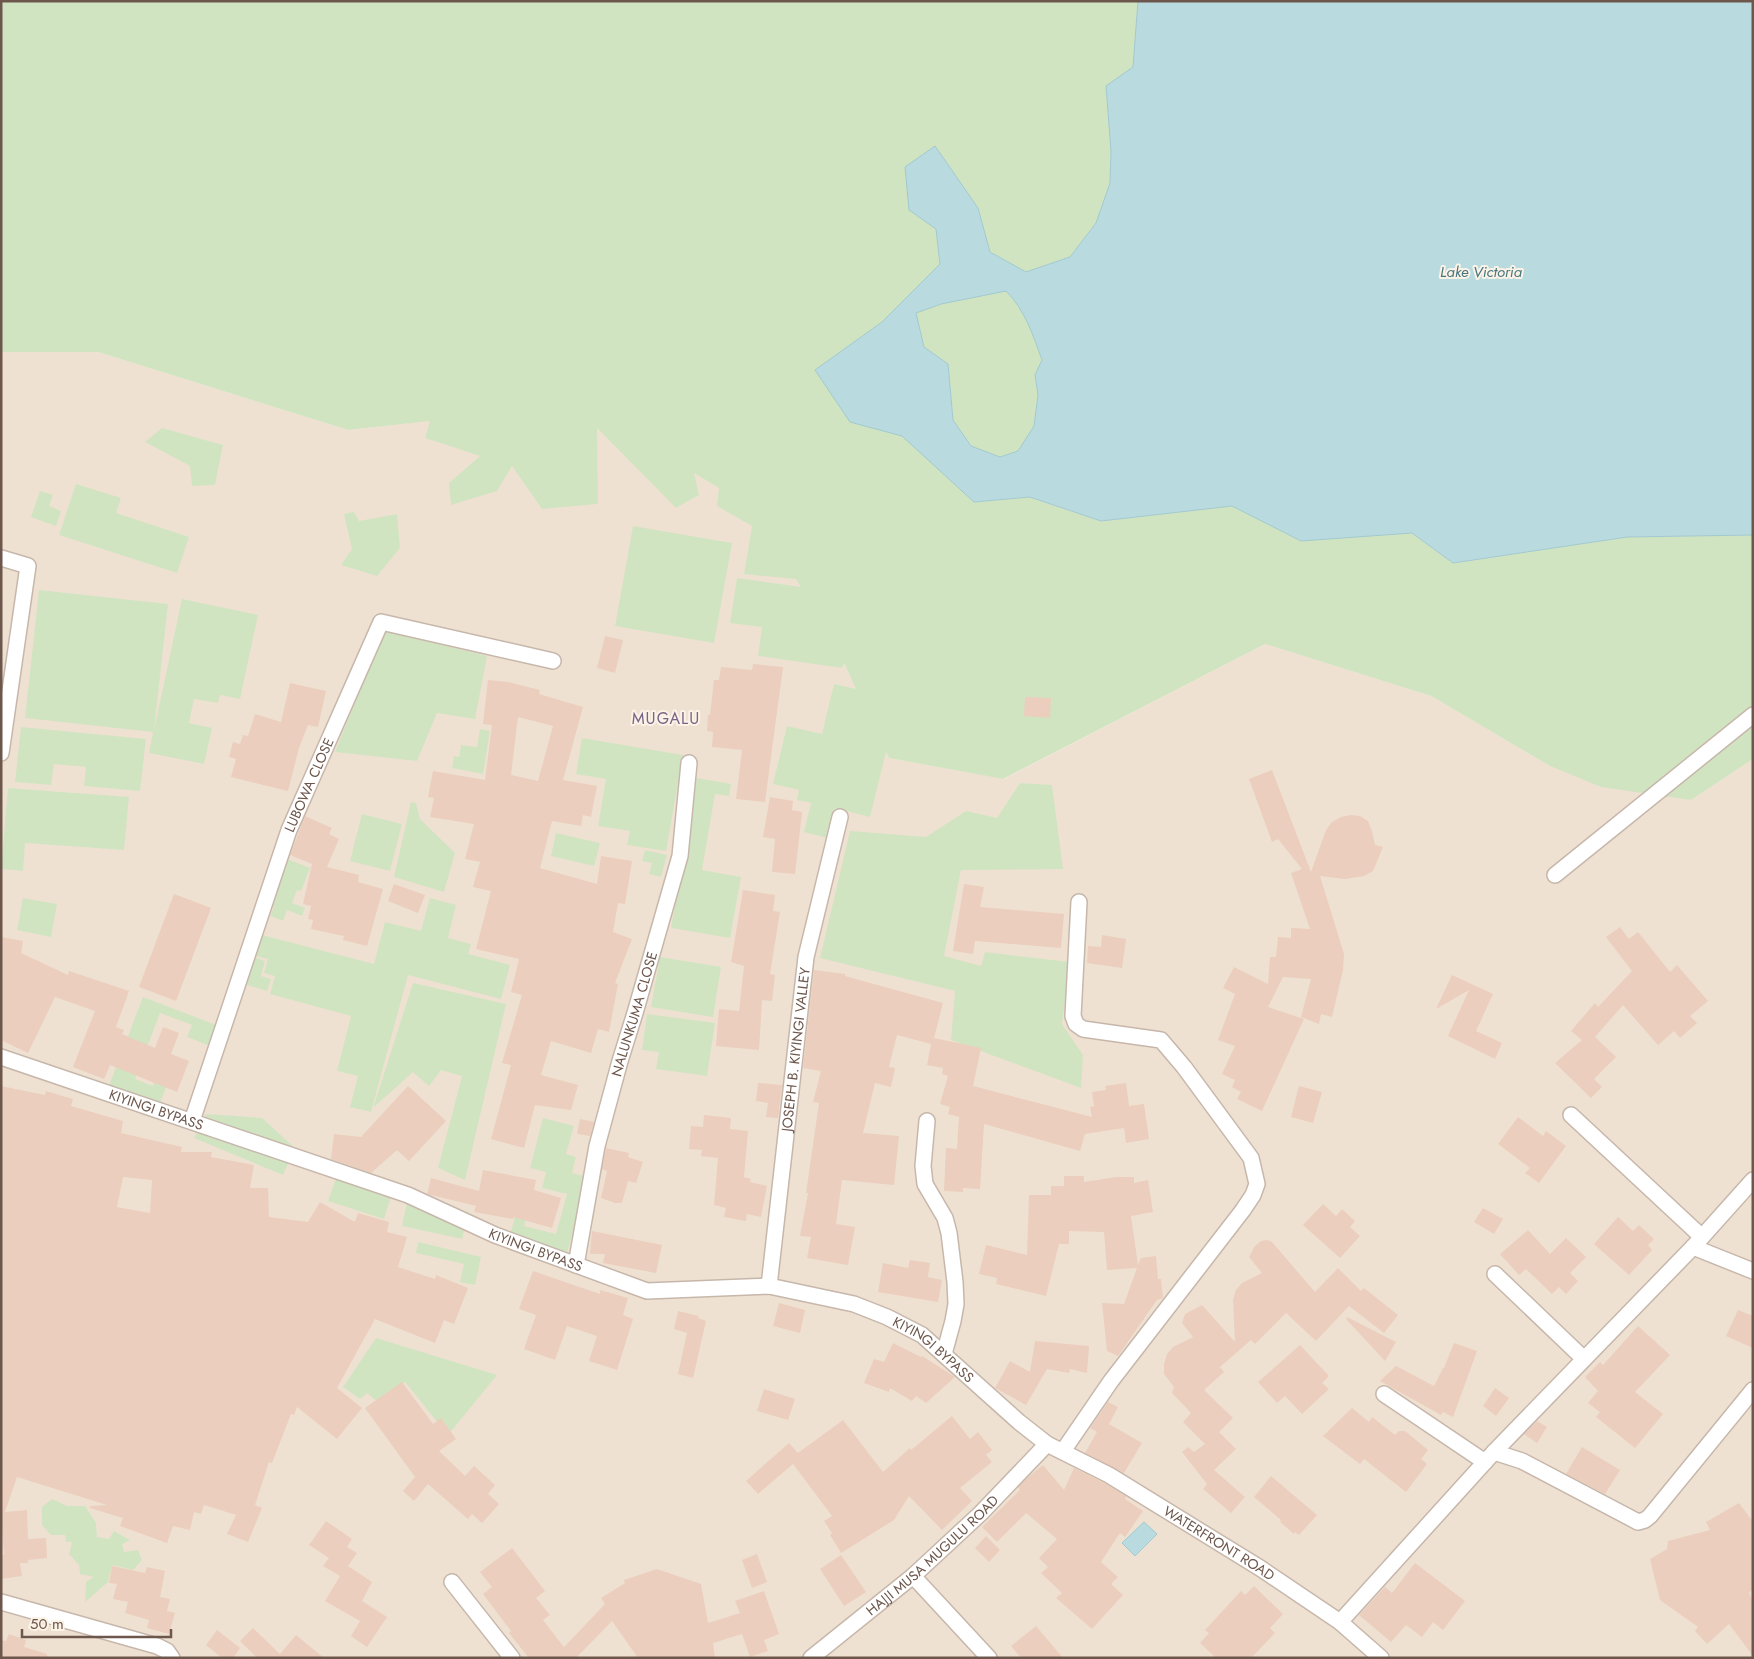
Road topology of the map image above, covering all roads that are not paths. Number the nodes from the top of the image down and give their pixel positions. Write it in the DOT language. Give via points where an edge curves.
graph roads {
  1 [pos="1,558"];
  2 [pos="553,661"];
  3 [pos="1753,715"];
  4 [pos="1,753"];
  5 [pos="688,763"];
  6 [pos="840,817"];
  7 [pos="1555,875"];
  8 [pos="1079,902"];
  9 [pos="1,1056"];
  10 [pos="1571,1115"];
  11 [pos="192,1121"];
  12 [pos="927,1121"];
  13 [pos="1753,1180"];
  14 [pos="1698,1242"];
  15 [pos="576,1265"];
  16 [pos="1753,1271"];
  17 [pos="1494,1274"];
  18 [pos="768,1286"];
  19 [pos="944,1354"];
  20 [pos="1584,1359"];
  21 [pos="1753,1390"];
  22 [pos="1384,1394"];
  23 [pos="1047,1444"];
  24 [pos="1063,1452"];
  25 [pos="1490,1457"];
  26 [pos="913,1576"];
  27 [pos="452,1582"];
  28 [pos="1,1602"];
  29 [pos="1340,1622"];
  30 [pos="172,1658"];
  31 [pos="512,1658"];
  32 [pos="811,1658"];
  33 [pos="989,1658"];
  34 [pos="1381,1658"];
  1 -- 4 [label="street" via="28,566"];
  2 -- 11 [label="street, LUBOWA CLOSE" via="381,622 289,830"];
  3 -- 7 [label="street"];
  5 -- 15 [label="street, NALUNKUMA CLOSE" via="680,856 597,1146"];
  6 -- 18 [label="street, JOSEPH B. KIYINGI VALLEY" via="806,956"];
  8 -- 24 [label="street" via="1073,1016 1076,1024 1083,1029 1161,1040 1251,1158 1256,1184 1243,1210 1111,1381"];
  9 -- 11 [label="street, KIYINGI BYPASS"];
  10 -- 14 [label="street"];
  11 -- 15 [label="street, KIYINGI BYPASS" via="408,1195 495,1235"];
  12 -- 19 [label="street" via="923,1166 925,1184 945,1218 955,1282 956,1304"];
  13 -- 14 [label="street"];
  14 -- 16 [label="street"];
  14 -- 20 [label="street"];
  15 -- 18 [label="street, KIYINGI BYPASS" via="647,1291"];
  17 -- 20 [label="street"];
  18 -- 19 [label="street, KIYINGI BYPASS" via="854,1304 888,1317 922,1335"];
  19 -- 23 [label="street, KIYINGI BYPASS"];
  20 -- 25 [label="street"];
  21 -- 25 [label="street" via="1650,1516 1638,1522 1522,1462"];
  22 -- 25 [label="street"];
  23 -- 24 [label="street, WATERFRONT ROAD"];
  23 -- 26 [label="street, HAJJI MUSA MUGULU ROAD" via="981,1513"];
  24 -- 29 [label="street, WATERFRONT ROAD" via="1109,1475 1182,1519"];
  25 -- 29 [label="street"];
  26 -- 32 [label="street, HAJJI MUSA MUGULU ROAD"];
  26 -- 33 [label="street"];
  27 -- 31 [label="street"];
  28 -- 30 [label="street" via="157,1646"];
  29 -- 34 [label="street, WATERFRONT ROAD"];
}
